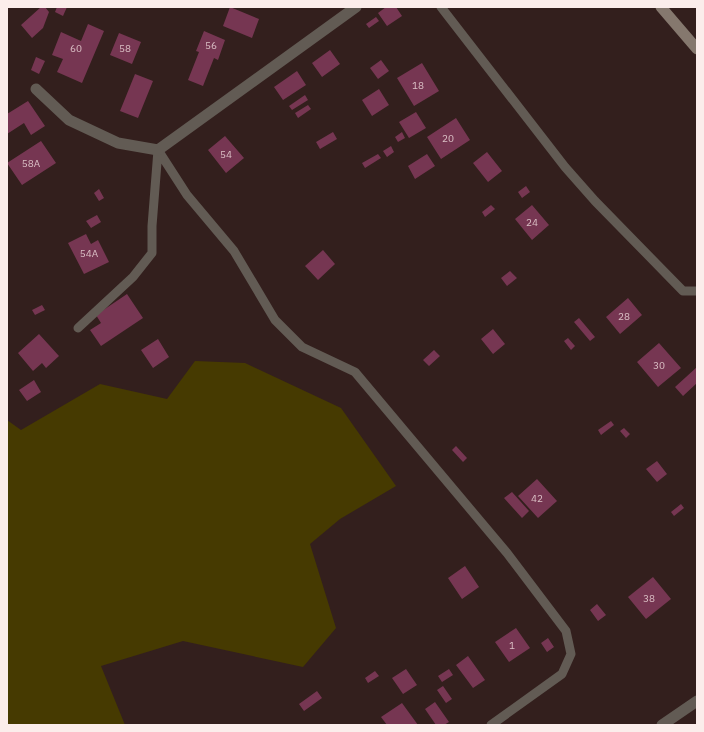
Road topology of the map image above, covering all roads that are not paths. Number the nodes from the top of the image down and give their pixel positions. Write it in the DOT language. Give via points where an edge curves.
graph roads {
  1 [pos="356,7"];
  2 [pos="441,7"];
  3 [pos="662,7"];
  4 [pos="697,48"];
  5 [pos="36,89"];
  6 [pos="158,150"];
  7 [pos="697,291"];
  8 [pos="78,328"];
  9 [pos="697,701"];
  10 [pos="491,725"];
  11 [pos="662,725"];
  1 -- 6 [label="street"];
  2 -- 7 [label="lane" via="595,202 683,291"];
  3 -- 4 [label="main road"];
  5 -- 6 [label="street" via="69,120 118,143"];
  6 -- 8 [label="lane" via="152,253 133,277"];
  6 -- 10 [label="lane" via="187,195 234,251 275,320 302,347 354,372 507,553 566,631 571,654 562,674"];
  9 -- 11 [label="street"];
}
